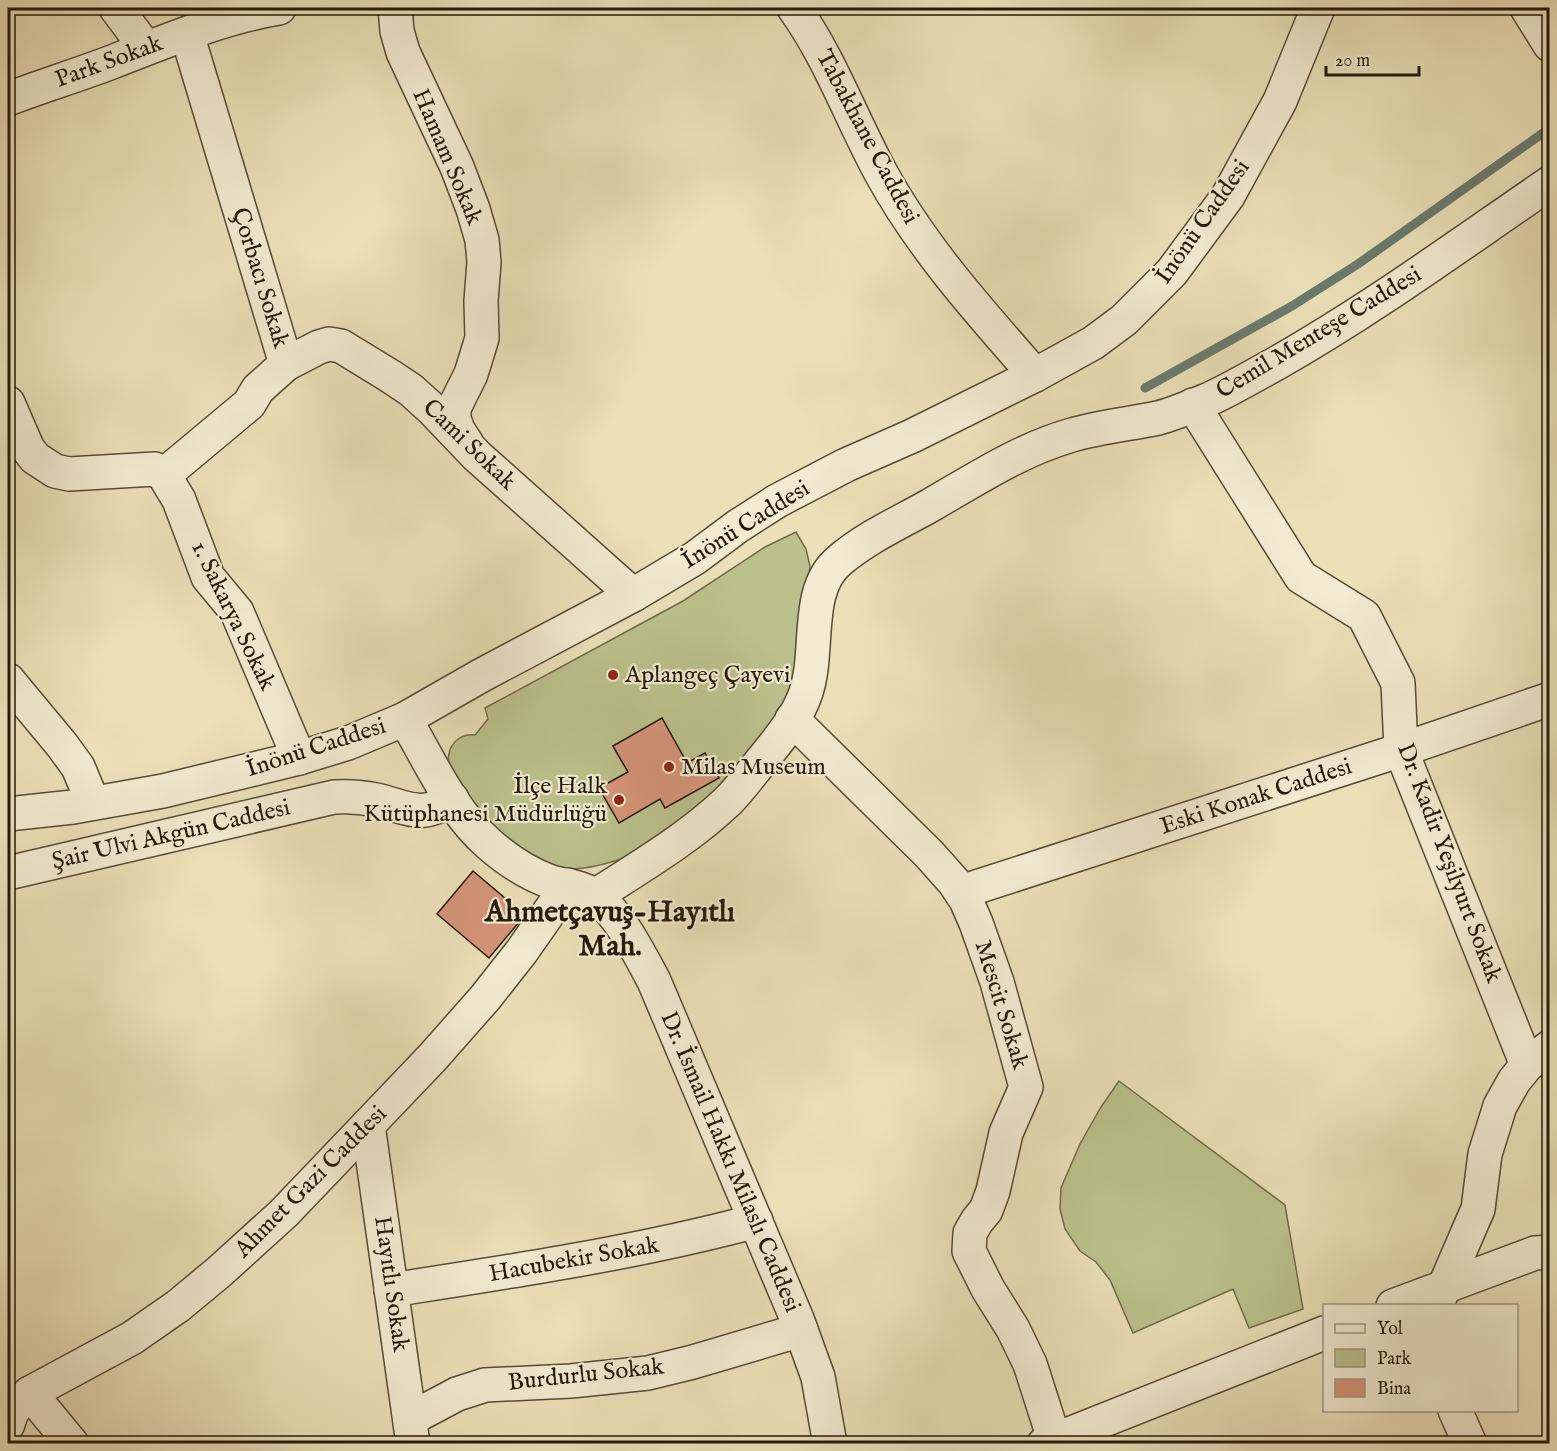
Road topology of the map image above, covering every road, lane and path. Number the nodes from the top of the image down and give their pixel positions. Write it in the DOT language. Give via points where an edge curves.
graph roads {
  1 [pos="116,8"];
  2 [pos="395,8"];
  3 [pos="794,8"];
  4 [pos="1318,8"];
  5 [pos="1527,8"];
  6 [pos="266,9"];
  7 [pos="187,34"];
  8 [pos="1550,45"];
  9 [pos="146,48"];
  10 [pos="8,99"];
  11 [pos="1550,183"];
  12 [pos="286,364"];
  13 [pos="1035,375"];
  14 [pos="8,403"];
  15 [pos="1193,405"];
  16 [pos="467,444"];
  17 [pos="164,475"];
  18 [pos="633,595"];
  19 [pos="8,680"];
  20 [pos="1550,699"];
  21 [pos="405,718"];
  22 [pos="792,720"];
  23 [pos="1401,750"];
  24 [pos="299,758"];
  25 [pos="452,799"];
  26 [pos="93,803"];
  27 [pos="8,814"];
  28 [pos="8,873"];
  29 [pos="582,891"];
  30 [pos="961,892"];
  31 [pos="1538,1056"];
  32 [pos="368,1125"];
  33 [pos="756,1221"];
  34 [pos="1550,1252"];
  35 [pos="392,1290"];
  36 [pos="1440,1295"];
  37 [pos="1398,1304"];
  38 [pos="801,1330"];
  39 [pos="1323,1333"];
  40 [pos="30,1393"];
  41 [pos="1456,1412"];
  42 [pos="8,1424"];
  43 [pos="8,1430"];
  44 [pos="412,1431"];
  45 [pos="1049,1441"];
  46 [pos="11,1443"];
  47 [pos="72,1443"];
  48 [pos="830,1443"];
  49 [pos="1470,1443"];
  1 -- 9 [label="street"];
  2 -- 16 [label="street, Hamam Sokak" via="403,52 457,167 482,240 482,338 471,374 454,408 454,419"];
  3 -- 13 [label="street, Tabakhane Caddesi" via="820,49 881,173 920,235 969,300"];
  4 -- 13 [label="street, İnönü Caddesi" via="1257,146 1228,196 1172,272 1124,320 1093,343"];
  5 -- 8 [label="street"];
  6 -- 7 [label="street, Park Sokak"];
  7 -- 9 [label="street, Park Sokak"];
  7 -- 12 [label="street, Çorbacı Sokak"];
  9 -- 10 [label="street, Park Sokak"];
  11 -- 15 [label="street, Cemil Menteşe Caddesi" via="1410,282 1269,367"];
  12 -- 16 [label="street, Cami Sokak" via="319,347 341,346 411,390"];
  12 -- 17 [label="street, Çorbacı Sokak" via="258,388 249,404"];
  13 -- 18 [label="street, İnönü Caddesi" via="777,501"];
  14 -- 17 [label="street" via="28,449 55,471 69,474 155,469"];
  15 -- 22 [label="street, Cemil Menteşe Caddesi" via="1039,447 840,559 820,585 813,670"];
  15 -- 23 [label="street, Dr. Kadir Yeşilyurt Sokak" via="1301,577 1364,616 1398,683"];
  16 -- 18 [label="street, Cami Sokak"];
  17 -- 24 [label="street, 1. Sakarya Sokak" via="179,500 208,577 237,612"];
  18 -- 21 [label="street, İnönü Caddesi"];
  19 -- 26 [label="street" via="78,767"];
  20 -- 23 [label="street, Eski Konak Caddesi"];
  21 -- 24 [label="street, İnönü Caddesi" via="348,743"];
  21 -- 25 [label="street"];
  22 -- 29 [label="street, Cemil Menteşe Caddesi" via="730,800 670,848"];
  22 -- 30 [label="street, Mescit Sokak" via="929,854"];
  23 -- 30 [label="street, Eski Konak Caddesi"];
  23 -- 31 [label="street, Dr. Kadir Yeşilyurt Sokak"];
  24 -- 26 [label="street, İnönü Caddesi" via="163,791"];
  25 -- 28 [label="street, Şair Ulvi Akgün Caddesi" via="423,812 378,800 334,797"];
  25 -- 29 [label="street" via="487,843 505,857 551,882"];
  26 -- 27 [label="street, İnönü Caddesi"];
  29 -- 32 [label="street, Ahmet Gazi Caddesi" via="522,951 432,1058"];
  29 -- 33 [label="street, Dr. İsmail Hakkı Milaslı Caddesi" via="623,928 654,981"];
  30 -- 45 [label="street, Mescit Sokak" via="997,982 1026,1087 1006,1133 986,1210 970,1233 969,1251 1030,1364"];
  31 -- 36 [label="street" via="1514,1082 1500,1106 1485,1155 1478,1209"];
  32 -- 35 [label="street, Hayıtlı Sokak"];
  32 -- 40 [label="street, Ahmet Gazi Caddesi" via="284,1213 178,1306 132,1338"];
  33 -- 35 [label="street, Hacubekir Sokak" via="591,1259"];
  33 -- 38 [label="street, Dr. İsmail Hakkı Milaslı Caddesi"];
  34 -- 36 [label="street" via="1535,1253"];
  35 -- 44 [label="street, Hayıtlı Sokak"];
  36 -- 37 [label="street"];
  38 -- 44 [label="street, Burdurlu Sokak" via="648,1373 485,1385 457,1394"];
  38 -- 48 [label="street, Dr. İsmail Hakkı Milaslı Caddesi" via="818,1377"];
  39 -- 45 [label="street"];
  40 -- 42 [label="street, Ahmet Gazi Caddesi" via="17,1404"];
  40 -- 47 [label="street"];
  41 -- 49 [label="street"];
  43 -- 46 [label="street"];
}
